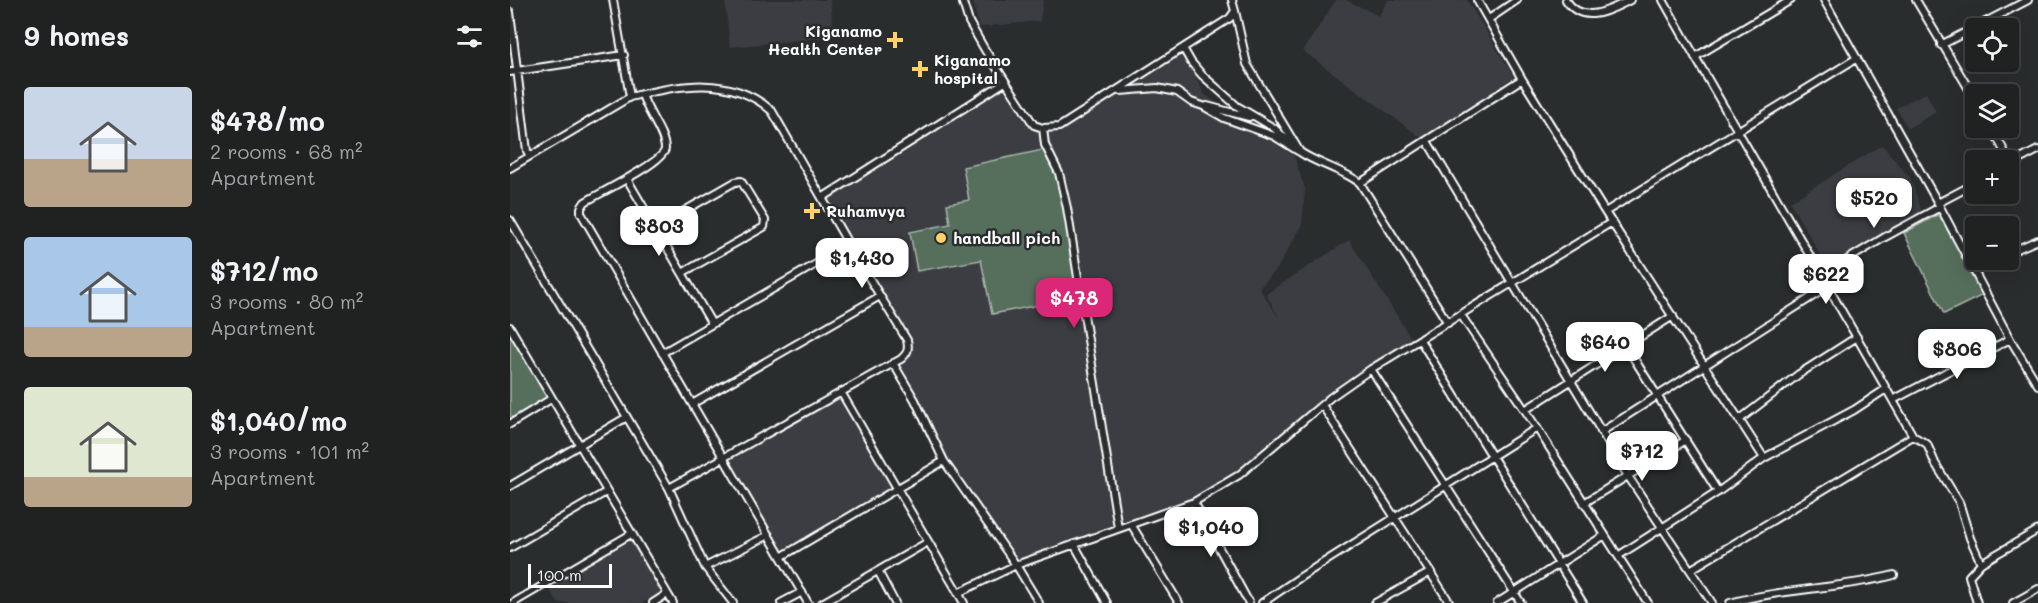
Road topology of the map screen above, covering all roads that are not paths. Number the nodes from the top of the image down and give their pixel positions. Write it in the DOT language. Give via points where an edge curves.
graph roads {
  1 [pos="613,0"];
  2 [pos="962,0"];
  3 [pos="1232,0"];
  4 [pos="1477,0"];
  5 [pos="1517,0"];
  6 [pos="1566,0"];
  7 [pos="1630,0"];
  8 [pos="1664,0"];
  9 [pos="1791,0"];
  10 [pos="1824,0"];
  11 [pos="1916,0"];
  12 [pos="2028,0"];
  13 [pos="1235,11"];
  14 [pos="510,12"];
  15 [pos="1488,19"];
  16 [pos="1941,45"];
  17 [pos="1183,48"];
  18 [pos="624,54"];
  19 [pos="1695,57"];
  20 [pos="1857,58"];
  21 [pos="514,72"];
  22 [pos="1522,79"];
  23 [pos="1005,82"];
  24 [pos="1965,84"];
  25 [pos="1113,92"];
  26 [pos="642,94"];
  27 [pos="630,97"];
  28 [pos="1203,106"];
  29 [pos="1256,118"];
  30 [pos="1043,128"];
  31 [pos="1736,130"];
  32 [pos="1427,141"];
  33 [pos="1293,148"];
  34 [pos="2038,150"];
  35 [pos="1300,152"];
  36 [pos="530,156"];
  37 [pos="2019,160"];
  38 [pos="510,168"];
  39 [pos="627,179"];
  40 [pos="1360,183"];
  41 [pos="1965,190"];
  42 [pos="822,198"];
  43 [pos="1939,205"];
  44 [pos="1605,212"];
  45 [pos="510,220"];
  46 [pos="1612,222"];
  47 [pos="656,227"];
  48 [pos="2038,240"];
  49 [pos="849,245"];
  50 [pos="2019,248"];
  51 [pos="1965,254"];
  52 [pos="1974,270"];
  53 [pos="682,273"];
  54 [pos="1822,275"];
  55 [pos="1512,284"];
  56 [pos="1829,286"];
  57 [pos="880,296"];
  58 [pos="1461,315"];
  59 [pos="1673,316"];
  60 [pos="1448,323"];
  61 [pos="712,324"];
  62 [pos="510,327"];
  63 [pos="1857,337"];
  64 [pos="2010,339"];
  65 [pos="1420,340"];
  66 [pos="1626,346"];
  67 [pos="662,353"];
  68 [pos="893,363"];
  69 [pos="1705,365"];
  70 [pos="1371,369"];
  71 [pos="1571,381"];
  72 [pos="2038,385"];
  73 [pos="1886,389"];
  74 [pos="841,392"];
  75 [pos="1658,395"];
  76 [pos="551,399"];
  77 [pos="1893,400"];
  78 [pos="692,404"];
  79 [pos="1322,405"];
  80 [pos="1525,410"];
  81 [pos="627,417"];
  82 [pos="1740,420"];
  83 [pos="510,424"];
  84 [pos="1537,428"];
  85 [pos="1601,432"];
  86 [pos="1913,436"];
  87 [pos="1686,440"];
  88 [pos="579,445"];
  89 [pos="1491,456"];
  90 [pos="723,458"];
  91 [pos="1764,458"];
  92 [pos="944,461"];
  93 [pos="1628,477"];
  94 [pos="510,486"];
  95 [pos="1446,486"];
  96 [pos="669,488"];
  97 [pos="898,488"];
  98 [pos="606,492"];
  99 [pos="1718,492"];
  100 [pos="1194,502"];
  101 [pos="1584,503"];
  102 [pos="1396,519"];
  103 [pos="1131,524"];
  104 [pos="1118,528"];
  105 [pos="1663,528"];
  106 [pos="2038,530"];
  107 [pos="632,534"];
  108 [pos="1605,535"];
  109 [pos="769,536"];
  110 [pos="928,542"];
  111 [pos="1074,544"];
  112 [pos="510,548"];
  113 [pos="781,556"];
  114 [pos="1618,556"];
  115 [pos="1981,563"];
  116 [pos="1016,565"];
  117 [pos="1559,565"];
  118 [pos="705,567"];
  119 [pos="1690,570"];
  120 [pos="878,571"];
  121 [pos="1431,572"];
  122 [pos="1894,575"];
  123 [pos="2038,589"];
  124 [pos="802,592"];
  125 [pos="1514,592"];
  126 [pos="958,593"];
  127 [pos="668,594"];
  128 [pos="513,603"];
  129 [pos="653,603"];
  130 [pos="673,603"];
  131 [pos="733,603"];
  132 [pos="781,603"];
  133 [pos="808,603"];
  134 [pos="822,603"];
  135 [pos="895,603"];
  136 [pos="964,603"];
  137 [pos="1039,603"];
  138 [pos="1107,603"];
  139 [pos="1179,603"];
  140 [pos="1249,603"];
  141 [pos="1262,603"];
  142 [pos="1375,603"];
  143 [pos="1450,603"];
  144 [pos="1497,603"];
  145 [pos="1521,603"];
  146 [pos="1583,603"];
  147 [pos="1648,603"];
  148 [pos="1712,603"];
  149 [pos="1730,603"];
  150 [pos="1977,603"];
  151 [pos="2013,603"];
  1 -- 18 [label="street"];
  2 -- 23 [label="street" via="969,22"];
  3 -- 13 [label="street"];
  4 -- 15 [label="street"];
  5 -- 15 [label="street"];
  6 -- 7 [label="street" via="1580,14 1596,14"];
  8 -- 19 [label="street"];
  9 -- 19 [label="street"];
  10 -- 20 [label="street"];
  11 -- 16 [label="street"];
  12 -- 16 [label="street"];
  13 -- 17 [label="street"];
  13 -- 35 [label="street" via="1247,64"];
  14 -- 21 [label="street"];
  15 -- 22 [label="street"];
  16 -- 24 [label="street"];
  17 -- 25 [label="street"];
  17 -- 29 [label="street" via="1202,75"];
  18 -- 21 [label="street"];
  18 -- 27 [label="street"];
  19 -- 31 [label="street"];
  20 -- 31 [label="street"];
  20 -- 43 [label="street"];
  21 -- 36 [label="street"];
  22 -- 32 [label="street"];
  22 -- 44 [label="street"];
  23 -- 30 [label="street" via="1034,125"];
  23 -- 42 [label="street"];
  25 -- 28 [label="street" via="1167,89"];
  25 -- 30 [label="street" via="1059,127"];
  26 -- 27 [label="street"];
  26 -- 39 [label="street" via="665,150"];
  26 -- 42 [label="street" via="706,84 733,89 762,102 772,111"];
  27 -- 36 [label="street"];
  28 -- 29 [label="street"];
  28 -- 33 [label="street"];
  29 -- 33 [label="street" via="1274,128"];
  30 -- 104 [label="street" via="1045,145 1059,173 1067,207"];
  31 -- 44 [label="street"];
  31 -- 54 [label="street"];
  32 -- 40 [label="street"];
  32 -- 55 [label="street"];
  33 -- 35 [label="street"];
  34 -- 37 [label="street"];
  35 -- 40 [label="street"];
  36 -- 38 [label="street"];
  39 -- 47 [label="street"];
  39 -- 67 [label="street" via="585,202 581,213"];
  40 -- 60 [label="street"];
  41 -- 43 [label="street"];
  42 -- 49 [label="street"];
  43 -- 51 [label="street"];
  43 -- 54 [label="street"];
  44 -- 46 [label="street"];
  45 -- 81 [label="street"];
  46 -- 55 [label="street"];
  46 -- 59 [label="street"];
  47 -- 53 [label="street"];
  47 -- 53 [label="street" via="741,181 765,219 764,227"];
  48 -- 50 [label="street"];
  49 -- 57 [label="street"];
  49 -- 61 [label="street"];
  52 -- 64 [label="street"];
  53 -- 61 [label="street"];
  54 -- 56 [label="street"];
  55 -- 58 [label="street"];
  55 -- 71 [label="street"];
  56 -- 63 [label="street"];
  56 -- 69 [label="street"];
  57 -- 68 [label="street" via="909,348 907,354"];
  57 -- 78 [label="street"];
  58 -- 60 [label="street"];
  58 -- 80 [label="street"];
  59 -- 66 [label="street"];
  59 -- 69 [label="street"];
  60 -- 65 [label="street"];
  61 -- 67 [label="street"];
  62 -- 76 [label="street"];
  63 -- 73 [label="street"];
  63 -- 82 [label="street" via="1799,374"];
  64 -- 72 [label="street"];
  64 -- 77 [label="street"];
  65 -- 70 [label="street"];
  65 -- 89 [label="street"];
  66 -- 71 [label="street"];
  66 -- 75 [label="street"];
  67 -- 78 [label="street"];
  68 -- 74 [label="street"];
  68 -- 92 [label="street"];
  69 -- 75 [label="street"];
  69 -- 82 [label="street"];
  70 -- 79 [label="street"];
  70 -- 95 [label="street"];
  71 -- 80 [label="street"];
  71 -- 85 [label="street"];
  73 -- 77 [label="street"];
  73 -- 91 [label="street"];
  74 -- 90 [label="street"];
  74 -- 97 [label="street"];
  75 -- 85 [label="street"];
  75 -- 87 [label="street"];
  76 -- 83 [label="street"];
  76 -- 88 [label="street"];
  77 -- 86 [label="street"];
  78 -- 90 [label="street"];
  79 -- 100 [label="street" via="1239,475"];
  79 -- 102 [label="street"];
  80 -- 84 [label="street"];
  81 -- 88 [label="street"];
  81 -- 96 [label="street"];
  82 -- 91 [label="street"];
  84 -- 89 [label="street"];
  84 -- 101 [label="street"];
  85 -- 93 [label="street"];
  86 -- 115 [label="street" via="1926,444 1959,502"];
  86 -- 119 [label="street"];
  87 -- 93 [label="street"];
  87 -- 99 [label="street"];
  88 -- 94 [label="street"];
  88 -- 98 [label="street"];
  89 -- 95 [label="street"];
  89 -- 117 [label="street"];
  90 -- 96 [label="street"];
  90 -- 109 [label="street"];
  91 -- 99 [label="street"];
  92 -- 97 [label="street"];
  92 -- 116 [label="street"];
  93 -- 101 [label="street"];
  93 -- 105 [label="street"];
  95 -- 102 [label="street"];
  95 -- 125 [label="street"];
  96 -- 118 [label="street"];
  97 -- 110 [label="street"];
  97 -- 113 [label="street"];
  98 -- 107 [label="street"];
  98 -- 112 [label="street"];
  99 -- 105 [label="street"];
  100 -- 103 [label="street"];
  100 -- 140 [label="street"];
  101 -- 108 [label="street"];
  102 -- 121 [label="street"];
  102 -- 141 [label="street"];
  103 -- 104 [label="street"];
  103 -- 139 [label="street"];
  104 -- 111 [label="street"];
  105 -- 114 [label="street"];
  105 -- 119 [label="street"];
  106 -- 115 [label="street"];
  107 -- 127 [label="street"];
  107 -- 128 [label="street"];
  108 -- 114 [label="street"];
  108 -- 117 [label="street"];
  109 -- 113 [label="street"];
  109 -- 118 [label="street"];
  110 -- 120 [label="street"];
  110 -- 126 [label="street"];
  111 -- 116 [label="street"];
  111 -- 138 [label="street"];
  113 -- 124 [label="street"];
  114 -- 147 [label="street"];
  115 -- 150 [label="street" via="1969,576"];
  116 -- 126 [label="street"];
  116 -- 137 [label="street"];
  117 -- 125 [label="street"];
  117 -- 146 [label="street"];
  118 -- 131 [label="street"];
  119 -- 148 [label="street"];
  120 -- 134 [label="street"];
  120 -- 135 [label="street"];
  121 -- 142 [label="street"];
  121 -- 143 [label="street"];
  122 -- 149 [label="street"];
  123 -- 151 [label="street"];
  124 -- 132 [label="street"];
  124 -- 133 [label="street"];
  125 -- 144 [label="street"];
  125 -- 145 [label="street"];
  126 -- 136 [label="street"];
  127 -- 129 [label="street"];
  127 -- 130 [label="street"];
}
